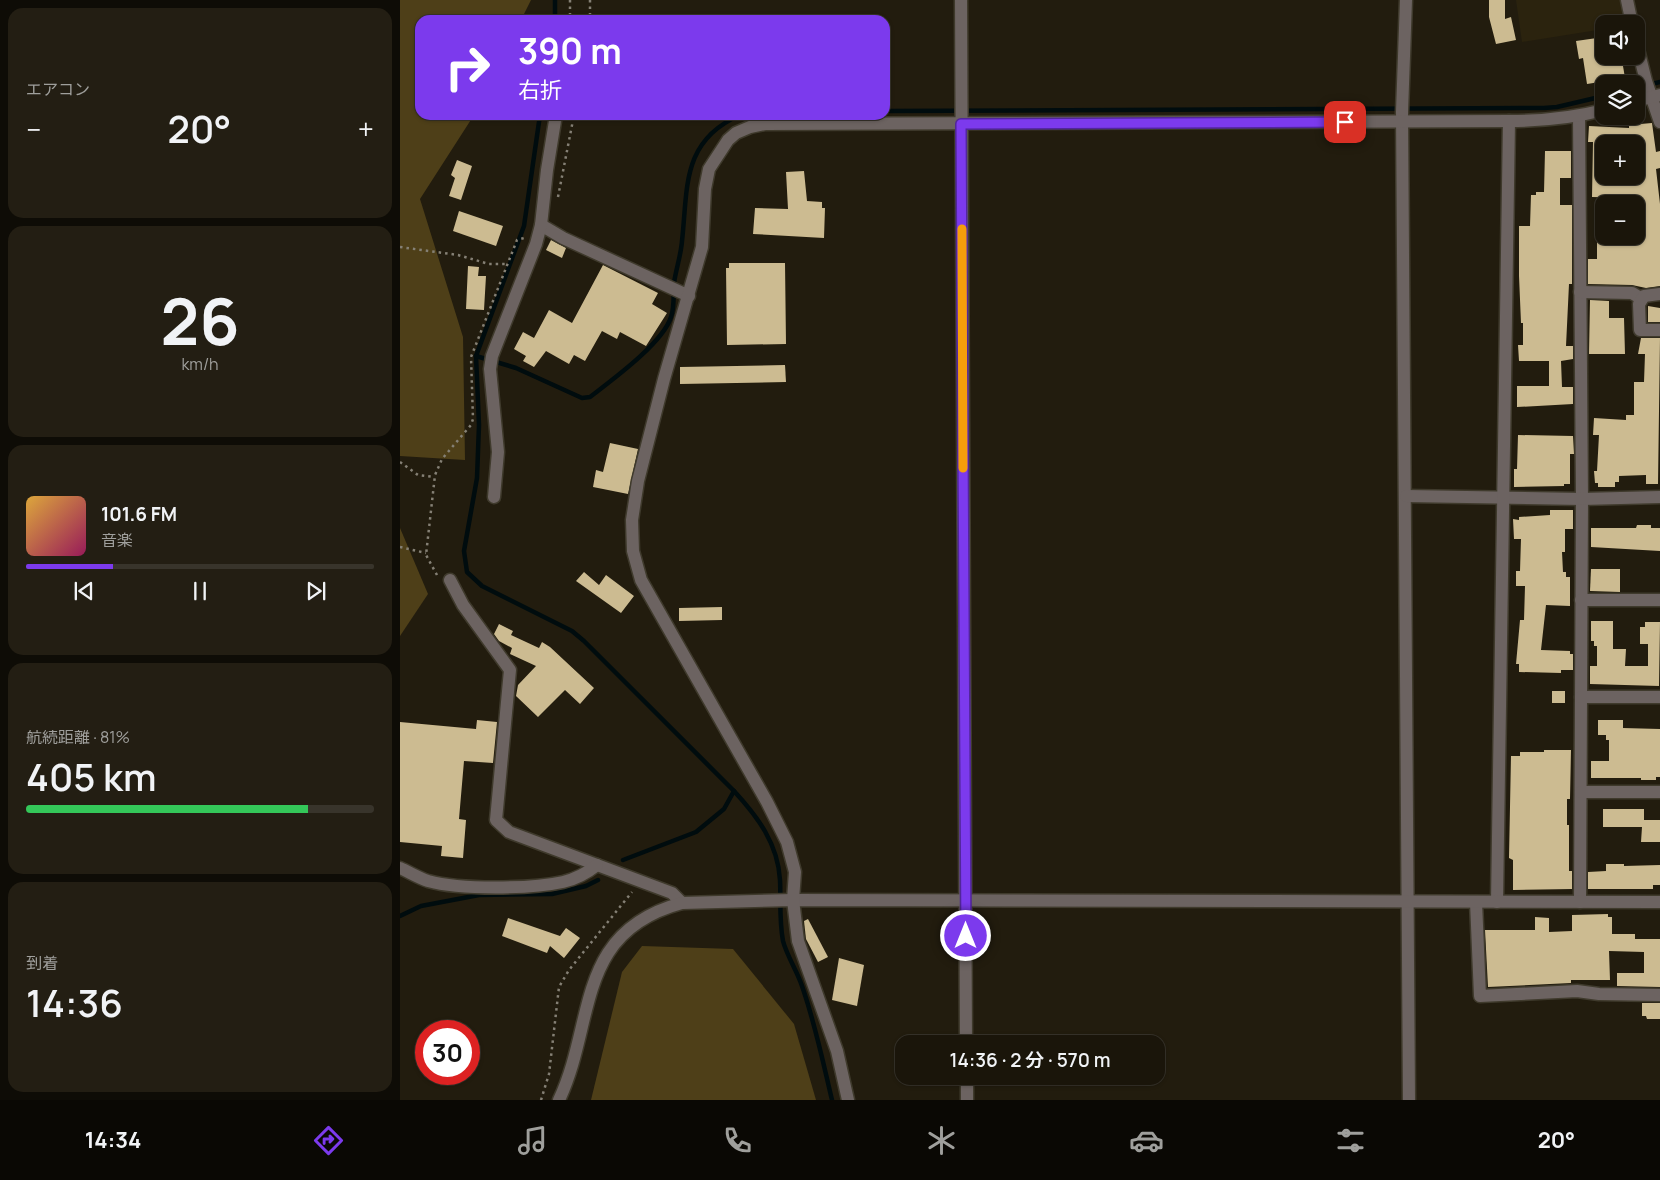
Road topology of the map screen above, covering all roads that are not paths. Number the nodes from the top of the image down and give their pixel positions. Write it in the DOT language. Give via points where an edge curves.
graph roads {
  1 [pos="961,0"];
  2 [pos="1406,0"];
  3 [pos="1627,0"];
  4 [pos="1630,15"];
  5 [pos="1642,65"];
  6 [pos="1658,98"];
  7 [pos="1645,100"];
  8 [pos="1402,112"];
  9 [pos="1595,112"];
  10 [pos="1579,116"];
  11 [pos="555,120"];
  12 [pos="961,120"];
  13 [pos="1509,121"];
  14 [pos="1660,122"];
  15 [pos="541,225"];
  16 [pos="1580,292"];
  17 [pos="1660,294"];
  18 [pos="689,296"];
  19 [pos="1642,299"];
  20 [pos="1660,330"];
  21 [pos="1406,496"];
  22 [pos="494,497"];
  23 [pos="1660,497"];
  24 [pos="1503,498"];
  25 [pos="1582,499"];
  26 [pos="450,580"];
  27 [pos="1581,600"];
  28 [pos="1660,600"];
  29 [pos="1581,697"];
  30 [pos="1660,697"];
  31 [pos="1581,792"];
  32 [pos="1660,792"];
  33 [pos="598,865"];
  34 [pos="400,868"];
  35 [pos="784,900"];
  36 [pos="965,900"];
  37 [pos="1408,901"];
  38 [pos="1476,902"];
  39 [pos="1498,902"];
  40 [pos="1580,902"];
  41 [pos="1660,902"];
  42 [pos="682,903"];
  43 [pos="1660,995"];
  44 [pos="966,1035"];
  45 [pos="967,1085"];
  46 [pos="563,1098"];
  47 [pos="848,1100"];
  48 [pos="967,1100"];
  49 [pos="1408,1100"];
  1 -- 12 [label="street"];
  2 -- 8 [label="street"];
  3 -- 4 [label="street"];
  5 -- 6 [label="street" via="1646,81"];
  6 -- 7 [label="street"];
  6 -- 14 [label="street"];
  8 -- 12 [label="street"];
  8 -- 13 [label="street"];
  8 -- 21 [label="street"];
  9 -- 10 [label="street"];
  10 -- 13 [label="street"];
  10 -- 16 [label="street"];
  11 -- 15 [label="street"];
  12 -- 18 [label="street" via="765,124 736,133 709,170 702,247"];
  12 -- 36 [label="street"];
  13 -- 24 [label="street"];
  15 -- 18 [label="street"];
  15 -- 22 [label="street" via="492,356 490,369 498,452"];
  16 -- 19 [label="street" via="1632,292"];
  16 -- 25 [label="street"];
  17 -- 19 [label="street"];
  18 -- 35 [label="street" via="638,481 632,520 633,551 641,580 787,842 795,872"];
  19 -- 20 [label="street" via="1639,304 1640,330"];
  21 -- 24 [label="street"];
  21 -- 37 [label="street"];
  23 -- 25 [label="street"];
  24 -- 25 [label="street"];
  24 -- 39 [label="street"];
  25 -- 27 [label="street"];
  26 -- 33 [label="street" via="463,605 510,670 498,825"];
  27 -- 28 [label="street"];
  27 -- 29 [label="street"];
  29 -- 30 [label="street"];
  29 -- 31 [label="street"];
  31 -- 32 [label="street"];
  31 -- 40 [label="street"];
  33 -- 34 [label="street" via="564,882 506,886 454,886 428,880"];
  33 -- 42 [label="street" via="672,892"];
  35 -- 36 [label="street"];
  35 -- 42 [label="street"];
  35 -- 47 [label="street" via="831,1032"];
  36 -- 37 [label="street"];
  36 -- 44 [label="street"];
  37 -- 38 [label="street"];
  37 -- 49 [label="street"];
  38 -- 39 [label="street"];
  38 -- 43 [label="street" via="1480,996 1577,991"];
  39 -- 40 [label="street"];
  40 -- 41 [label="street"];
  42 -- 46 [label="street" via="668,907 630,930 615,943 599,965"];
  45 -- 48 [label="street"];
}
